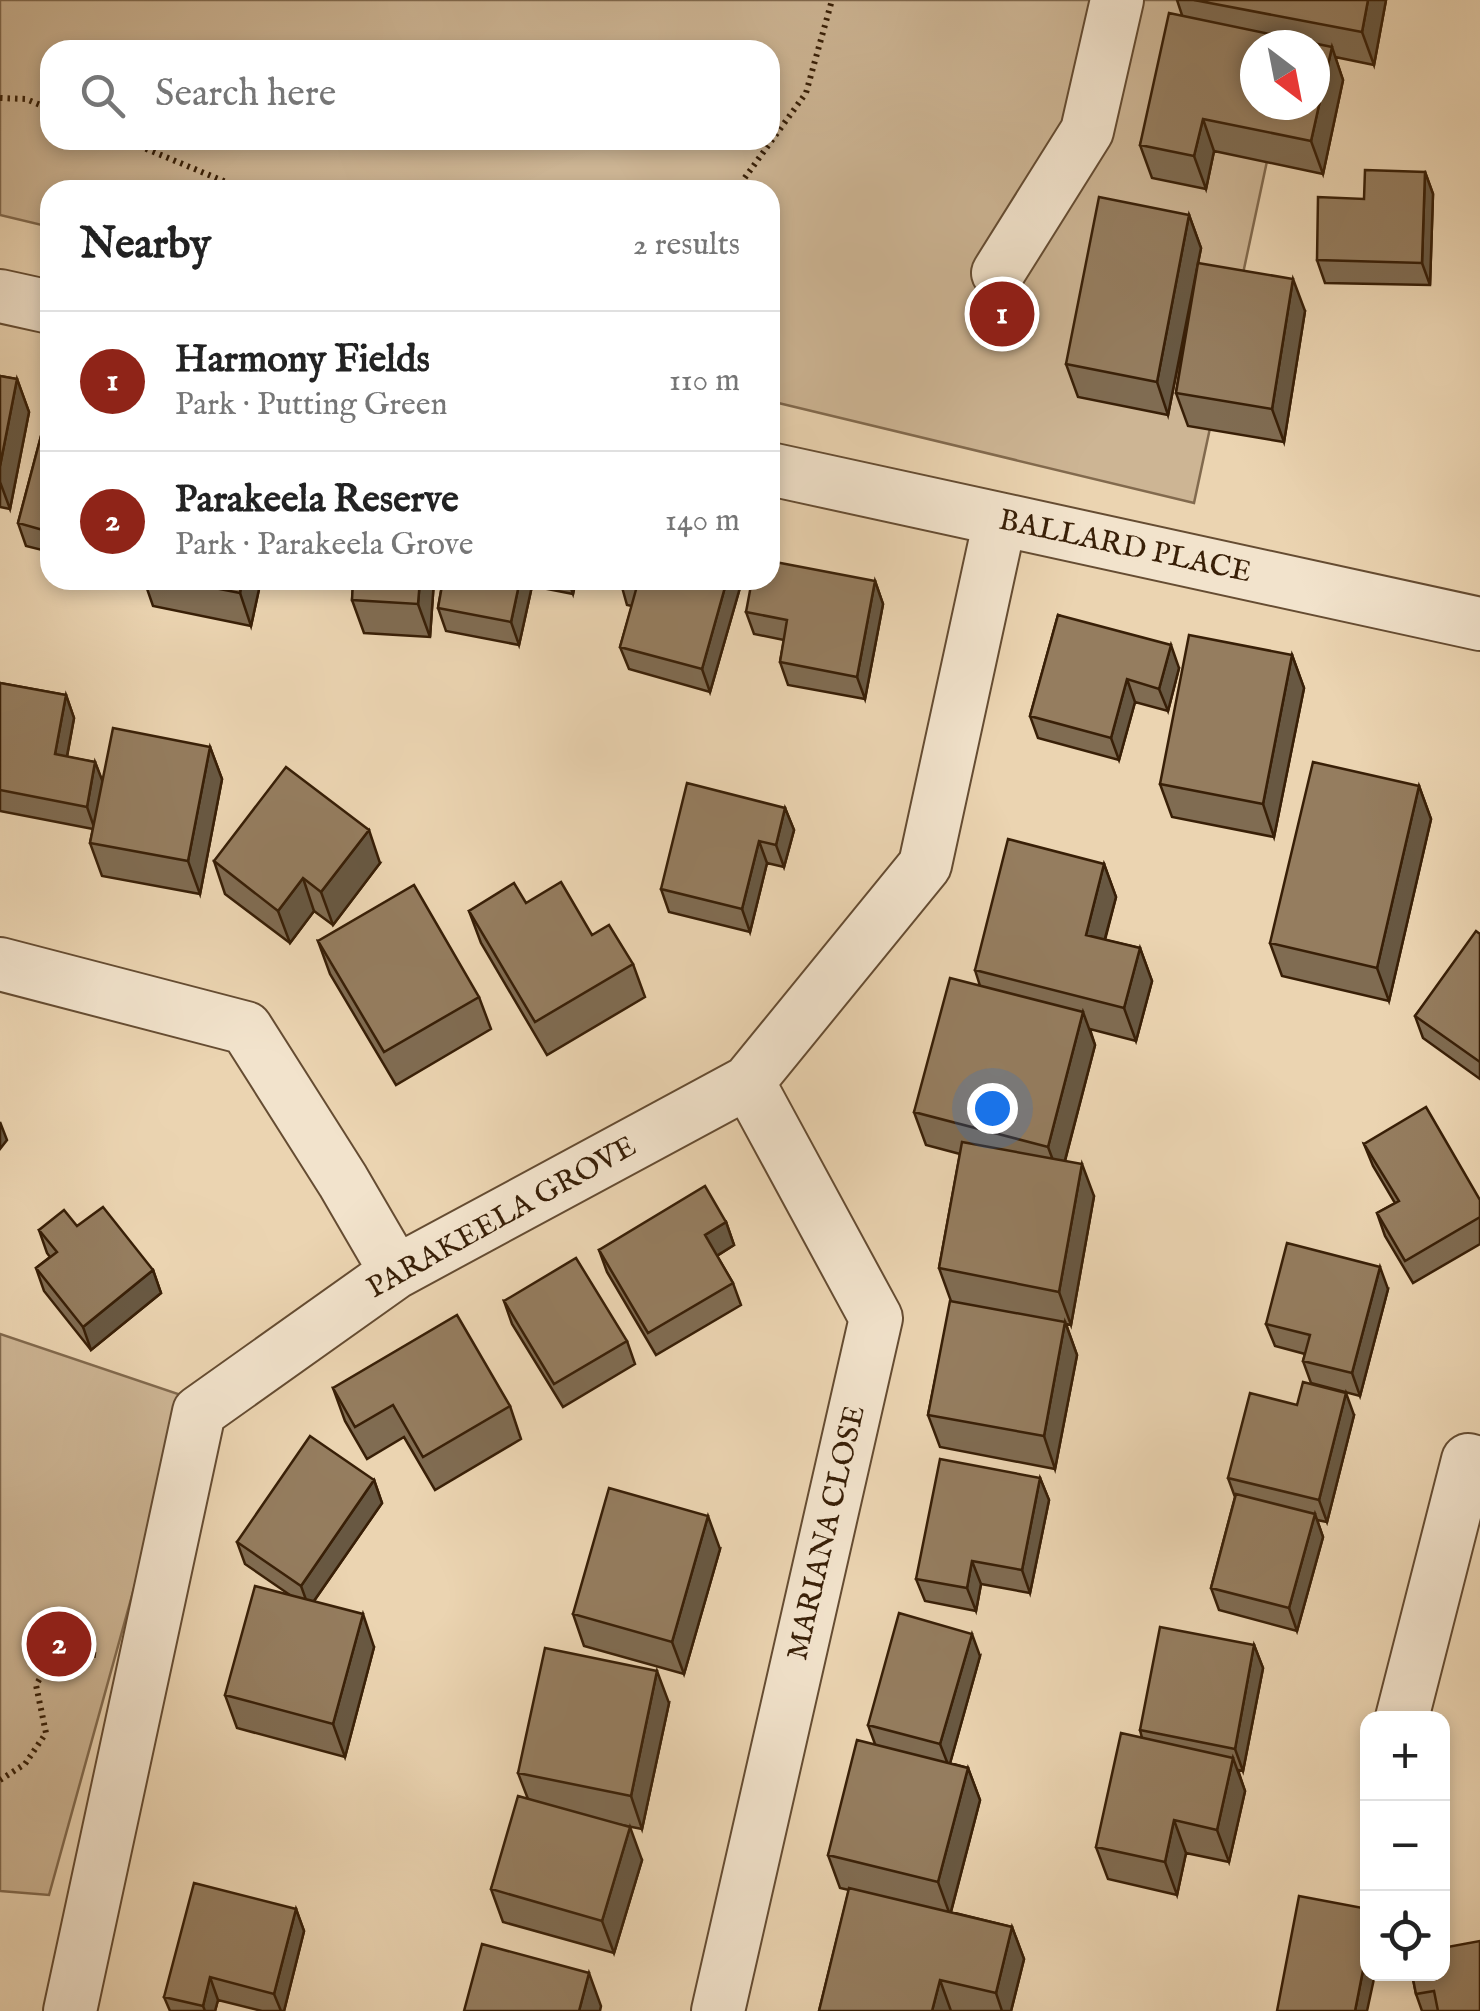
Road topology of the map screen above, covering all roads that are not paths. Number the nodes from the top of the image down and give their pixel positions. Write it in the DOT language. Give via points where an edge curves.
graph roads {
  1 [pos="1117,0"];
  2 [pos="998,273"];
  3 [pos="0,296"];
  4 [pos="40,305"];
  5 [pos="780,470"];
  6 [pos="1000,520"];
  7 [pos="1480,624"];
  8 [pos="0,964"];
  9 [pos="748,1082"];
  10 [pos="396,1272"];
  11 [pos="1480,1463"];
  12 [pos="1404,1711"];
  13 [pos="70,2011"];
  14 [pos="718,2011"];
  1 -- 2 [label="street" via="1087,131"];
  3 -- 4 [label="street"];
  5 -- 6 [label="street, BALLARD PLACE"];
  6 -- 7 [label="street, BALLARD PLACE"];
  6 -- 9 [label="street, PARAKEELA GROVE" via="924,865"];
  8 -- 10 [label="street" via="246,1028"];
  9 -- 10 [label="street, PARAKEELA GROVE"];
  9 -- 14 [label="street, MARIANA CLOSE" via="876,1318"];
  10 -- 13 [label="street, PARAKEELA GROVE" via="199,1412"];
  11 -- 12 [label="street" via="1468,1460"];
}
